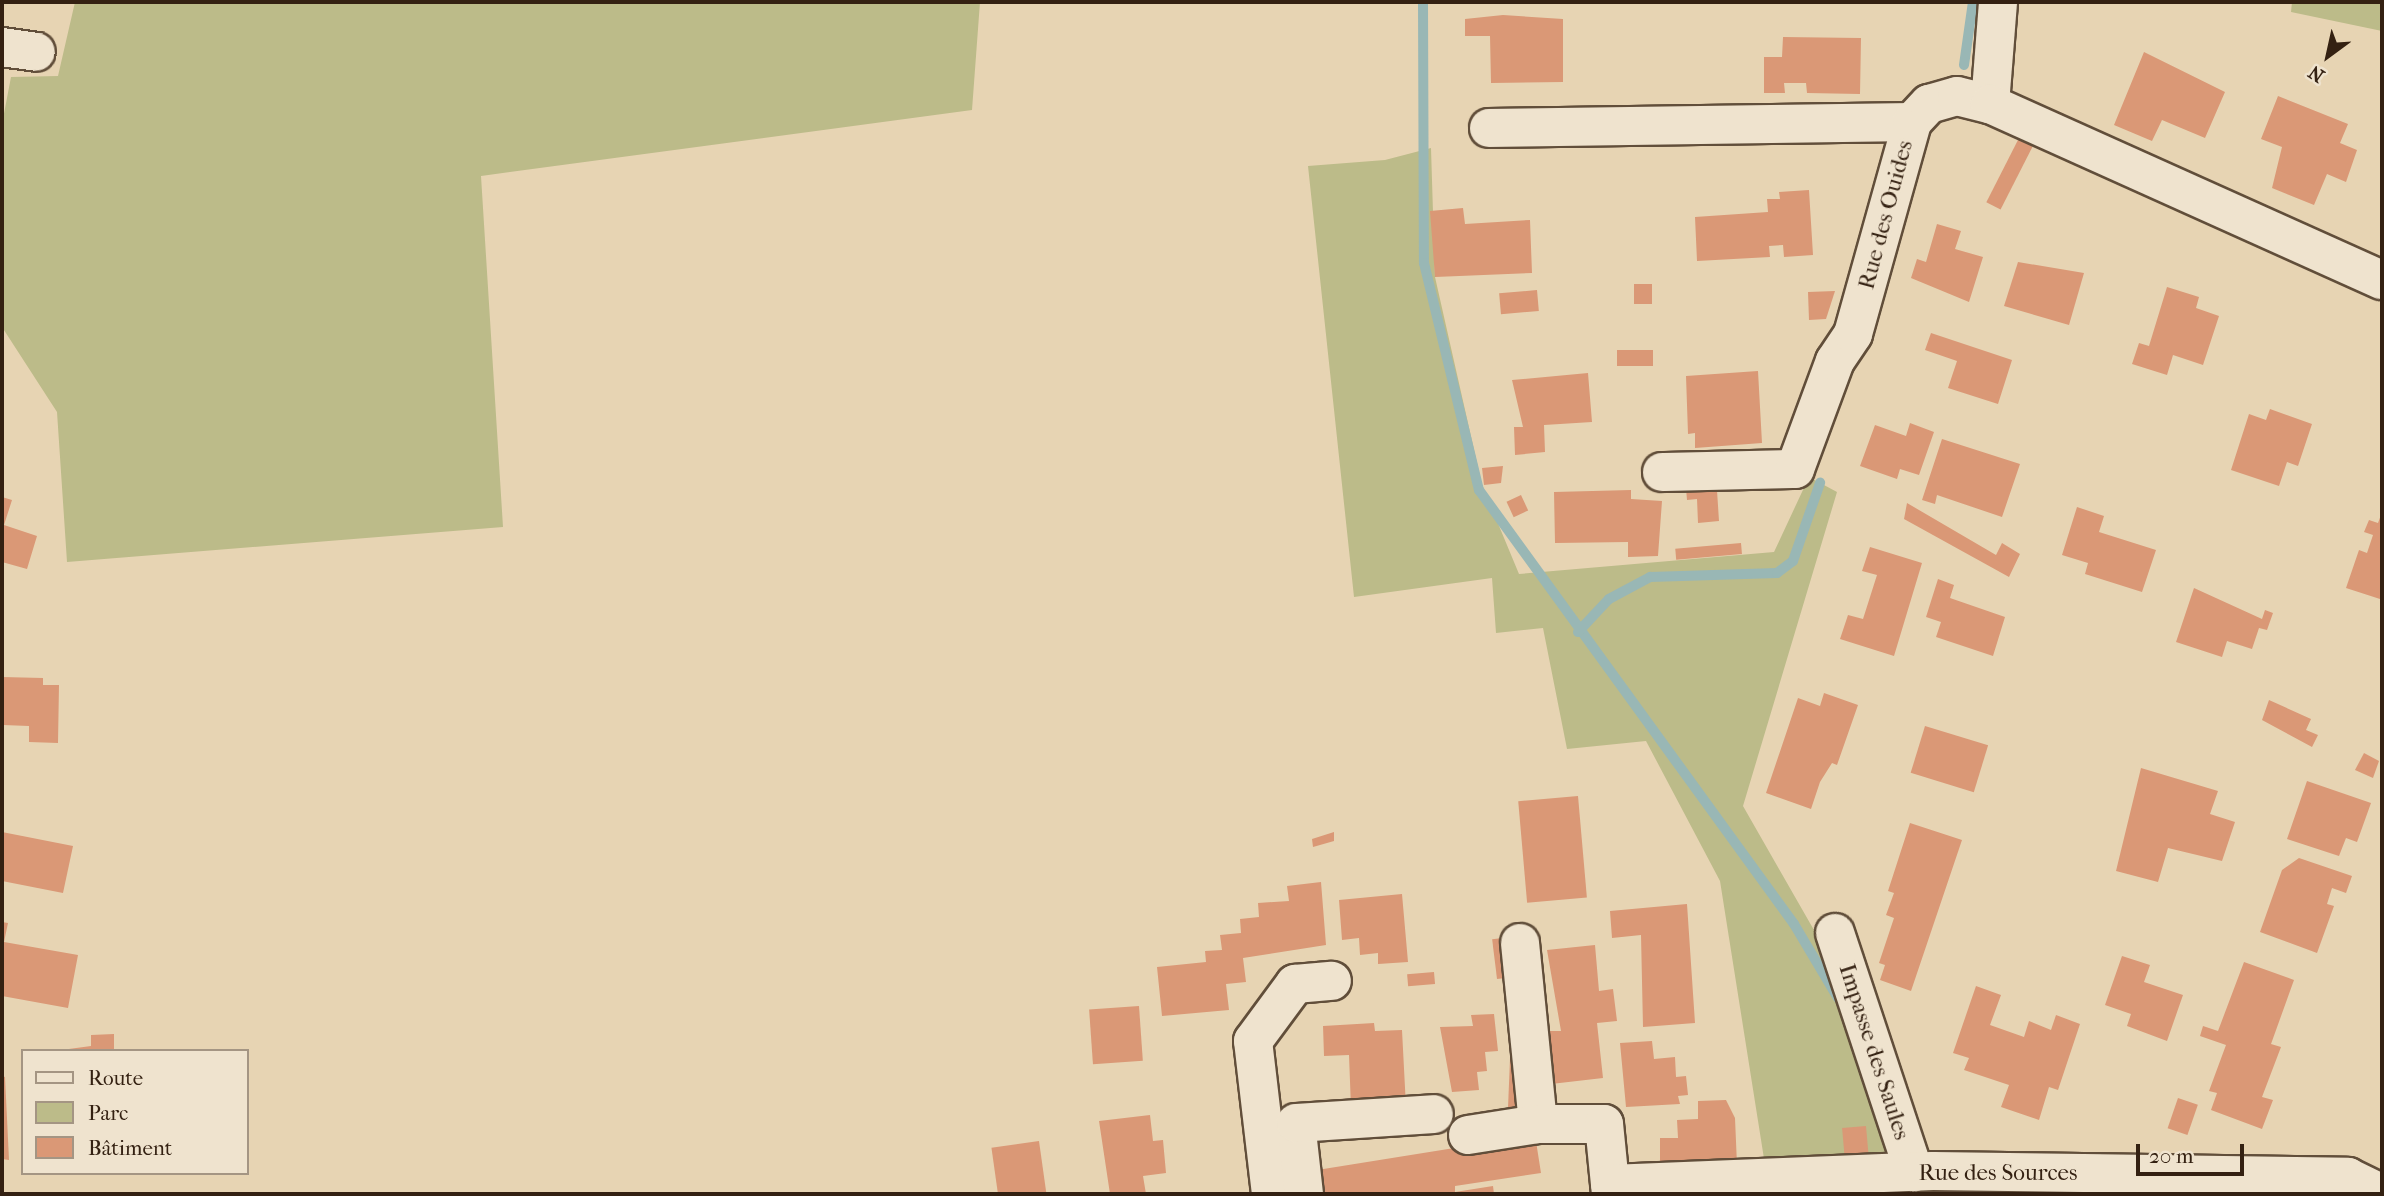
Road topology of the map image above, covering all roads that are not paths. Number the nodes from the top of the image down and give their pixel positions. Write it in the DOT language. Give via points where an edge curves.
graph roads {
  1 [pos="1998,2"];
  2 [pos="1990,104"];
  3 [pos="1489,128"];
  4 [pos="1908,134"];
  5 [pos="1634,153"];
  6 [pos="2382,279"];
  7 [pos="1662,472"];
  8 [pos="1835,933"];
  9 [pos="1520,943"];
  10 [pos="1332,981"];
  11 [pos="1434,1114"];
  12 [pos="1538,1124"];
  13 [pos="1468,1135"];
  14 [pos="1914,1172"];
  15 [pos="1611,1189"];
  16 [pos="2382,1193"];
  17 [pos="1271,1194"];
  18 [pos="1304,1194"];
  1 -- 2 [label="street"];
  2 -- 4 [label="street, Rue des Ouides" via="1957,96 1930,104"];
  2 -- 6 [label="street, Rue des Ouides"];
  3 -- 4 [label="street"];
  4 -- 5 [label="street"];
  4 -- 7 [label="street, Rue des Ouides" via="1853,334 1835,361 1796,469"];
  8 -- 14 [label="street, Impasse des Saules"];
  9 -- 12 [label="street"];
  10 -- 17 [label="street" via="1295,984 1253,1041"];
  11 -- 18 [label="street" via="1296,1123"];
  12 -- 13 [label="street"];
  12 -- 15 [label="street" via="1604,1124"];
  14 -- 15 [label="street, Rue des Sources"];
  14 -- 16 [label="street, Rue des Sources" via="2348,1177"];
}
